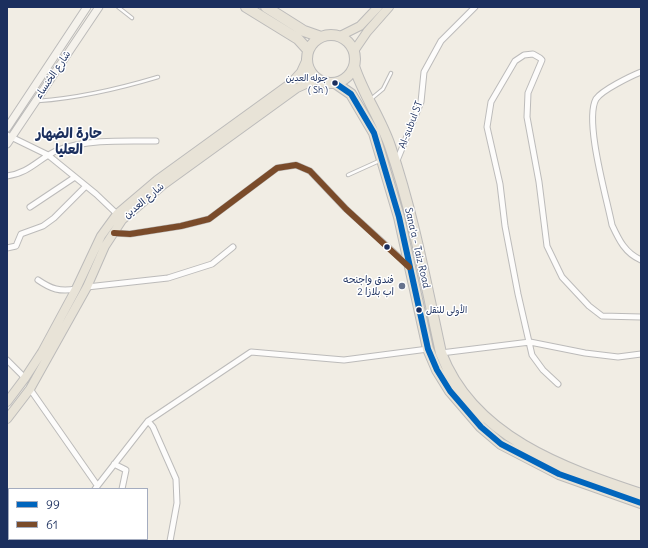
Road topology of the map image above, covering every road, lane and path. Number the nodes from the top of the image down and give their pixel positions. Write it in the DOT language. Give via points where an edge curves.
graph roads {
  1 [pos="87,7"];
  2 [pos="99,7"];
  3 [pos="118,7"];
  4 [pos="246,7"];
  5 [pos="266,7"];
  6 [pos="378,7"];
  7 [pos="389,7"];
  8 [pos="475,7"];
  9 [pos="132,18"];
  10 [pos="321,36"];
  11 [pos="340,36"];
  12 [pos="308,50"];
  13 [pos="354,51"];
  14 [pos="306,61"];
  15 [pos="354,66"];
  16 [pos="640,72"];
  17 [pos="391,73"];
  18 [pos="158,77"];
  19 [pos="317,79"];
  20 [pos="335,83"];
  21 [pos="36,101"];
  22 [pos="368,101"];
  23 [pos="7,128"];
  24 [pos="8,139"];
  25 [pos="156,141"];
  26 [pos="48,155"];
  27 [pos="383,159"];
  28 [pos="396,164"];
  29 [pos="348,175"];
  30 [pos="7,176"];
  31 [pos="75,177"];
  32 [pos="86,186"];
  33 [pos="30,207"];
  34 [pos="117,214"];
  35 [pos="114,233"];
  36 [pos="233,247"];
  37 [pos="7,248"];
  38 [pos="641,260"];
  39 [pos="409,267"];
  40 [pos="38,280"];
  41 [pos="88,287"];
  42 [pos="76,289"];
  43 [pos="641,318"];
  44 [pos="530,342"];
  45 [pos="428,350"];
  46 [pos="441,353"];
  47 [pos="641,354"];
  48 [pos="7,360"];
  49 [pos="25,378"];
  50 [pos="558,384"];
  51 [pos="30,389"];
  52 [pos="7,402"];
  53 [pos="7,419"];
  54 [pos="148,421"];
  55 [pos="114,464"];
  56 [pos="96,487"];
  57 [pos="122,488"];
  58 [pos="641,494"];
  59 [pos="641,503"];
  60 [pos="170,541"];
  1 -- 23 [label="street, شارع الخنساء"];
  2 -- 21 [label="street, شارع الخنساء"];
  3 -- 9 [label="lane"];
  4 -- 12 [label="highway" via="298,39"];
  5 -- 10 [label="highway" via="304,31"];
  6 -- 11 [label="main road" via="360,26"];
  7 -- 13 [label="main road"];
  8 -- 28 [label="street, Al-subul ST" via="441,41 424,72 421,102"];
  10 -- 11 [label="highway"];
  10 -- 12 [label="highway"];
  11 -- 13 [label="highway"];
  12 -- 14 [label="highway"];
  13 -- 15 [label="highway"];
  14 -- 19 [label="highway"];
  14 -- 34 [label="main road, شارع العدين" via="301,72 291,83 157,180"];
  15 -- 20 [label="highway" via="344,79"];
  15 -- 22 [label="highway, Sana'a - Taiz Road"];
  16 -- 38 [label="street" via="597,98 592,110 593,132 612,225 626,250"];
  17 -- 22 [label="lane" via="383,89"];
  18 -- 21 [label="lane" via="113,91"];
  19 -- 20 [label="highway"];
  19 -- 35 [label="main road, شارع العدين" via="297,88 163,185 122,220"];
  20 -- 27 [label="highway, Sana'a - Taiz Road" via="351,94 360,108 374,133"];
  21 -- 24 [label="street, شارع الخنساء"];
  22 -- 28 [label="highway, Sana'a - Taiz Road" via="390,144"];
  24 -- 26 [label="street"];
  25 -- 26 [label="street" via="108,142 60,150"];
  26 -- 30 [label="street" via="29,169"];
  26 -- 31 [label="street"];
  27 -- 29 [label="lane"];
  27 -- 39 [label="highway, Sana'a - Taiz Road"];
  28 -- 46 [label="highway, Sana'a - Taiz Road"];
  31 -- 32 [label="street"];
  31 -- 33 [label="street"];
  32 -- 34 [label="street"];
  32 -- 37 [label="street" via="54,218 43,226 21,234 16,246"];
  34 -- 42 [label="main road, شارع العدين" via="101,236"];
  35 -- 39 [label="street" via="130,234 209,219 277,168 296,165 310,171 346,209"];
  35 -- 41 [label="main road, شارع العدين" via="105,246"];
  36 -- 41 [label="street" via="212,264 168,278"];
  39 -- 45 [label="highway, Sana'a - Taiz Road"];
  40 -- 42 [label="street" via="50,288 61,291"];
  41 -- 51 [label="main road, شارع العدين"];
  42 -- 49 [label="main road, شارع العدين"];
  43 -- 44 [label="street" via="602,316 562,277 547,246 527,117 528,93 542,60 533,54 524,55 515,61 491,102 487,127"];
  44 -- 46 [label="street"];
  44 -- 47 [label="street" via="618,357"];
  44 -- 50 [label="street" via="532,355"];
  45 -- 54 [label="street" via="344,360 252,352"];
  45 -- 59 [label="highway, Sana'a - Taiz Road" via="450,391 480,427 501,444 559,474"];
  46 -- 58 [label="highway, Sana'a - Taiz Road" via="446,367 472,404 508,437 535,453 563,465"];
  48 -- 49 [label="street"];
  49 -- 52 [label="main road, شارع العدين"];
  51 -- 53 [label="main road, شارع العدين"];
  51 -- 56 [label="street"];
  54 -- 55 [label="street"];
  54 -- 60 [label="street" via="176,479 177,503"];
  55 -- 56 [label="street"];
  55 -- 57 [label="street" via="126,470"];
}
